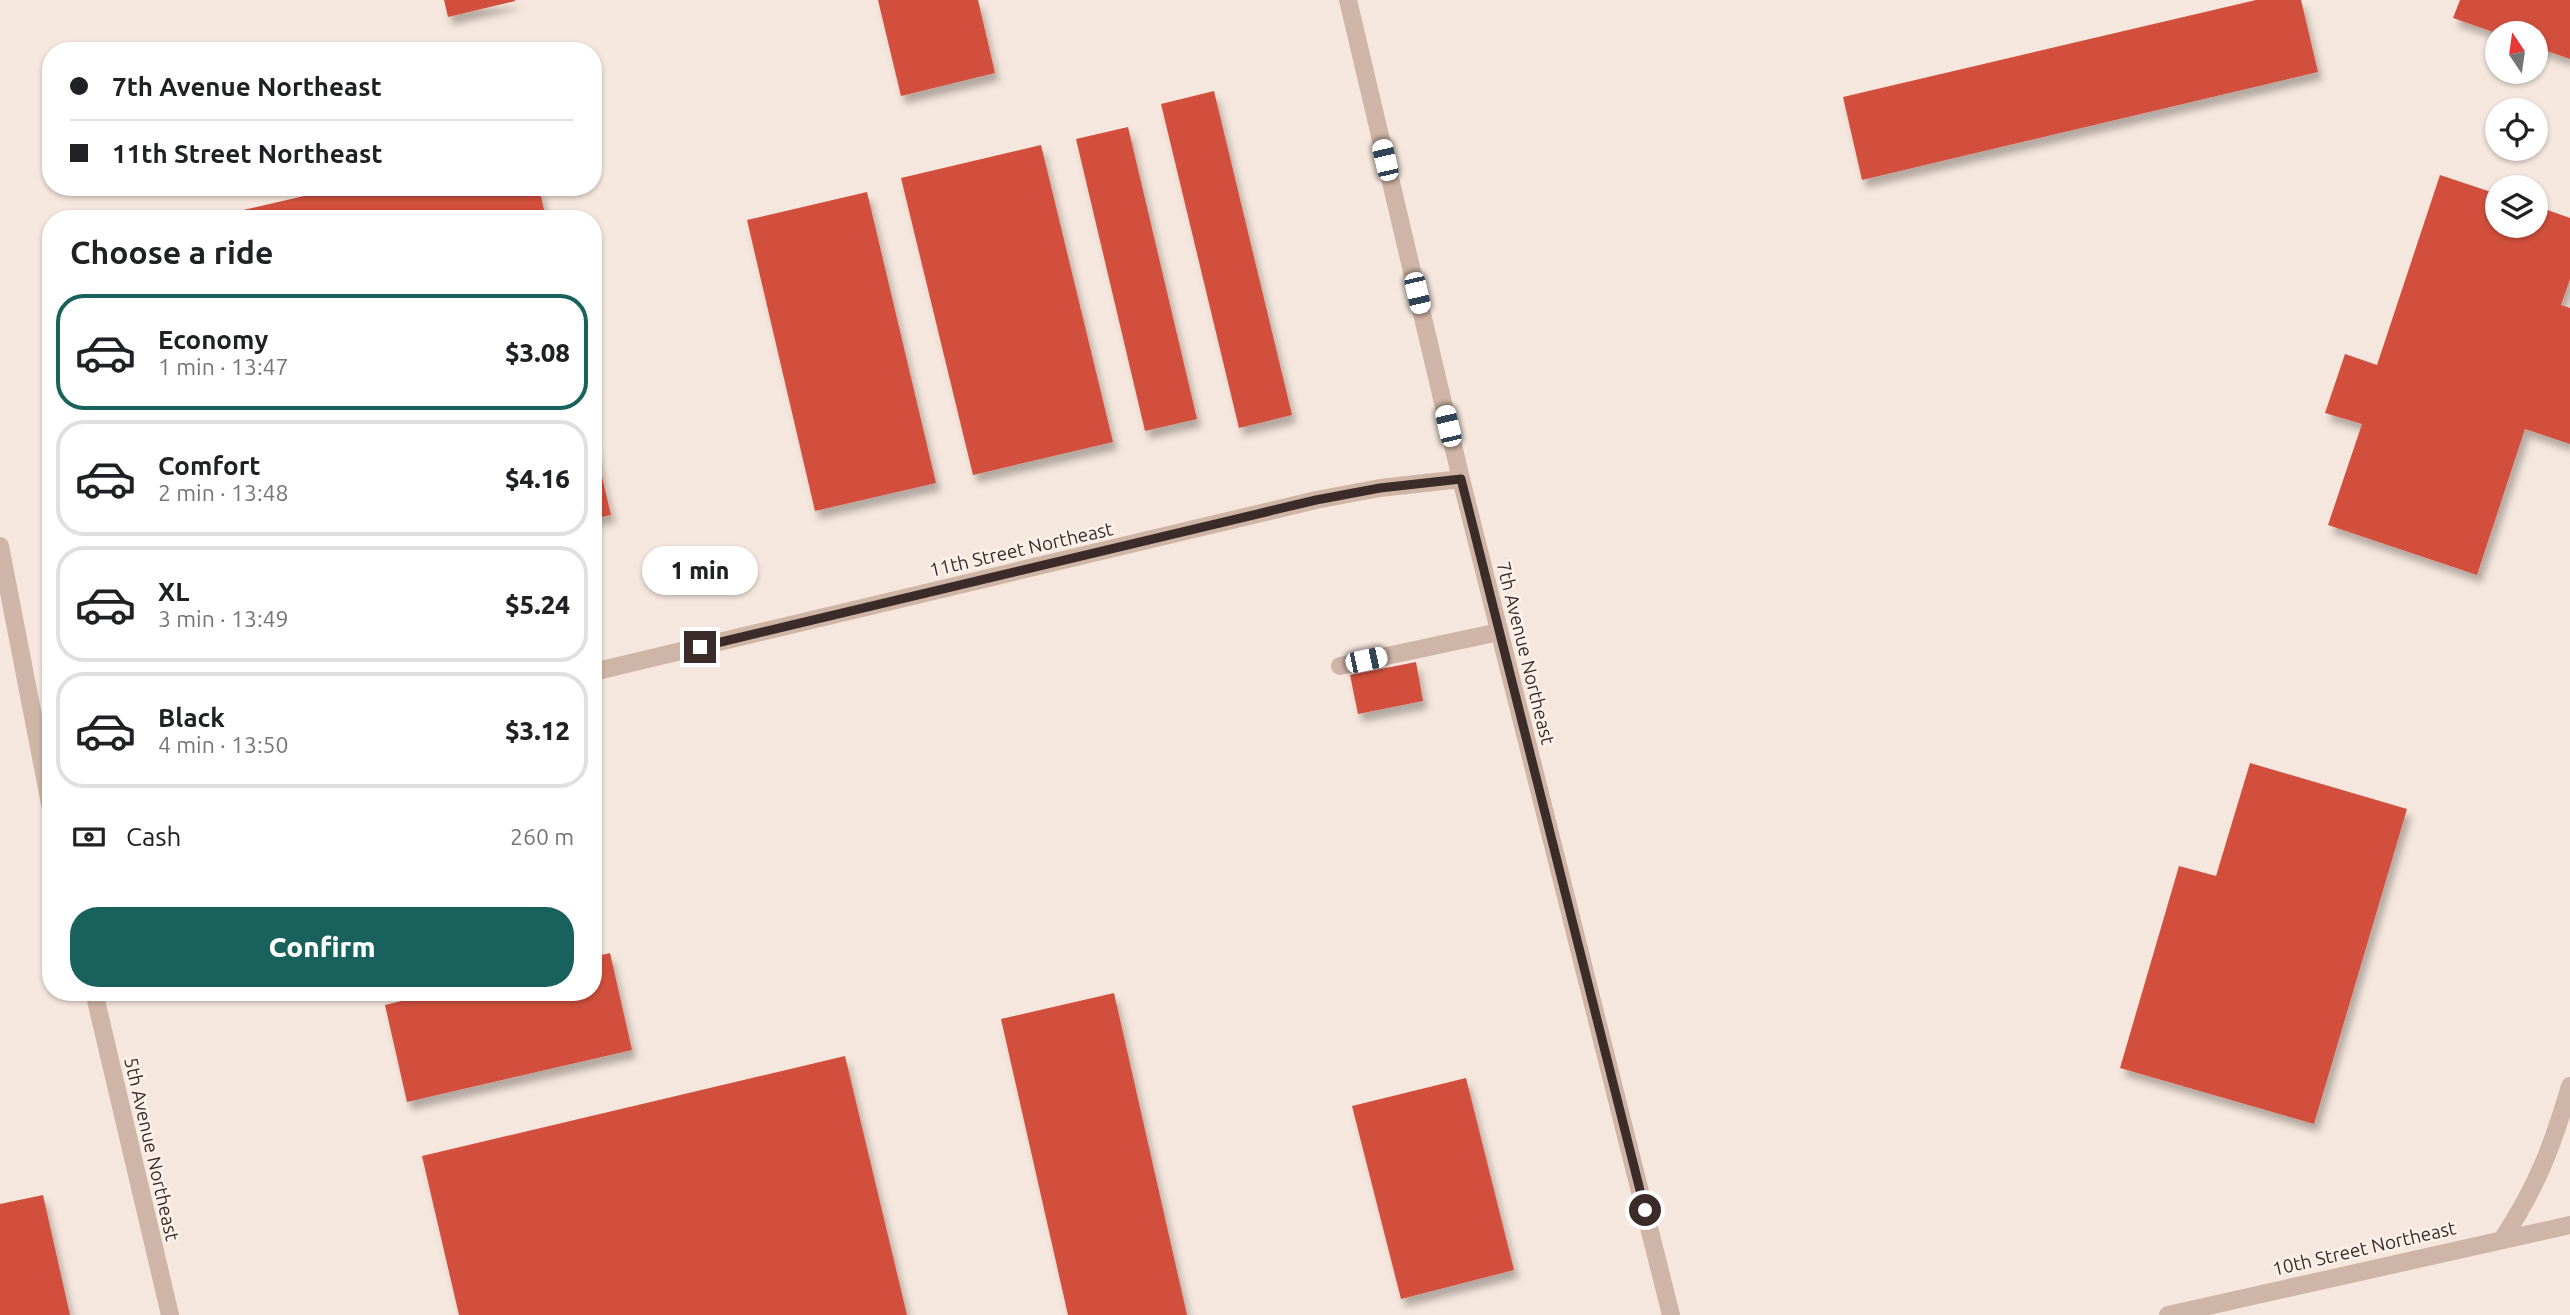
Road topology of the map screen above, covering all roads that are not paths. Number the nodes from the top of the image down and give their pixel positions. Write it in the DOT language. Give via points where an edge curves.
graph roads {
  1 [pos="1348,0"];
  2 [pos="1461,479"];
  3 [pos="0,547"];
  4 [pos="1499,632"];
  5 [pos="1340,666"];
  6 [pos="602,671"];
  7 [pos="42,764"];
  8 [pos="96,1001"];
  9 [pos="2570,1086"];
  10 [pos="2570,1225"];
  11 [pos="2503,1238"];
  12 [pos="170,1315"];
  13 [pos="1671,1315"];
  14 [pos="2168,1315"];
  1 -- 2 [label="street, 7th Avenue Northeast"];
  2 -- 4 [label="street, 7th Avenue Northeast"];
  2 -- 6 [label="street, 11th Street Northeast" via="1316,500"];
  3 -- 7 [label="street"];
  4 -- 5 [label="street"];
  4 -- 13 [label="street, 7th Avenue Northeast"];
  8 -- 12 [label="street, 5th Avenue Northeast"];
  9 -- 11 [label="street" via="2550,1153"];
  10 -- 11 [label="street, 10th Street Northeast"];
  11 -- 14 [label="street, 10th Street Northeast"];
}
